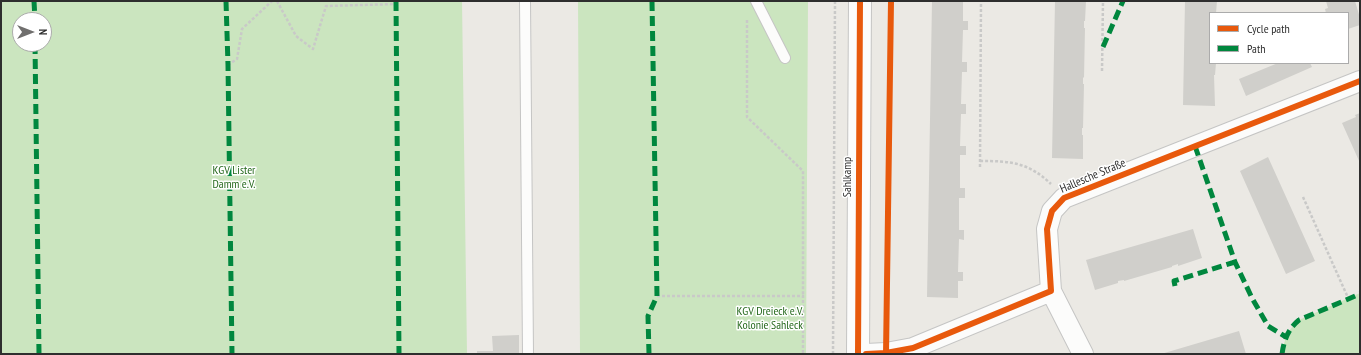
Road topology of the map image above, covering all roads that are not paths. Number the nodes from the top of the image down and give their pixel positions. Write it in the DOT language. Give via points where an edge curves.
graph roads {
  1 [pos="525,1"];
  2 [pos="756,1"];
  3 [pos="860,1"];
  4 [pos="785,58"];
  5 [pos="1360,81"];
  6 [pos="1051,291"];
  7 [pos="528,354"];
  8 [pos="858,354"];
  9 [pos="866,354"];
  10 [pos="1083,354"];
  1 -- 7 [label="lane"];
  2 -- 4 [label="lane"];
  3 -- 8 [label="street, Sahlkamp"];
  5 -- 6 [label="street, Hallesche Straße" via="1064,198 1052,211 1047,229"];
  6 -- 9 [label="street" via="914,348"];
  6 -- 10 [label="street"];
}
